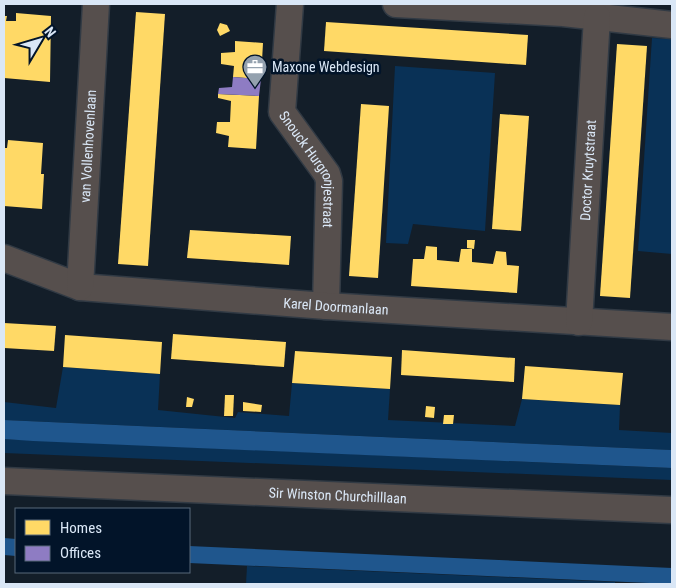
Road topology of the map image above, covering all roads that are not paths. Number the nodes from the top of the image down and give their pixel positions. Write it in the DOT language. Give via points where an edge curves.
graph roads {
  1 [pos="96,4"];
  2 [pos="290,4"];
  3 [pos="396,4"];
  4 [pos="564,8"];
  5 [pos="597,17"];
  6 [pos="672,25"];
  7 [pos="4,258"];
  8 [pos="80,287"];
  9 [pos="326,306"];
  10 [pos="579,322"];
  11 [pos="672,327"];
  12 [pos="4,481"];
  13 [pos="672,510"];
  1 -- 8 [label="street, van Vollenhovenlaan"];
  2 -- 9 [label="street, Snouck Hurgronjestraat" via="282,112 329,181"];
  3 -- 4 [label="street"];
  4 -- 5 [label="street"];
  5 -- 6 [label="street"];
  5 -- 10 [label="street, Doctor Kruytstraat"];
  7 -- 8 [label="street, Karel Doormanlaan"];
  8 -- 9 [label="street, Karel Doormanlaan"];
  9 -- 10 [label="street, Karel Doormanlaan"];
  10 -- 11 [label="street, Karel Doormanlaan"];
  12 -- 13 [label="street, Sir Winston Churchilllaan"];
}
